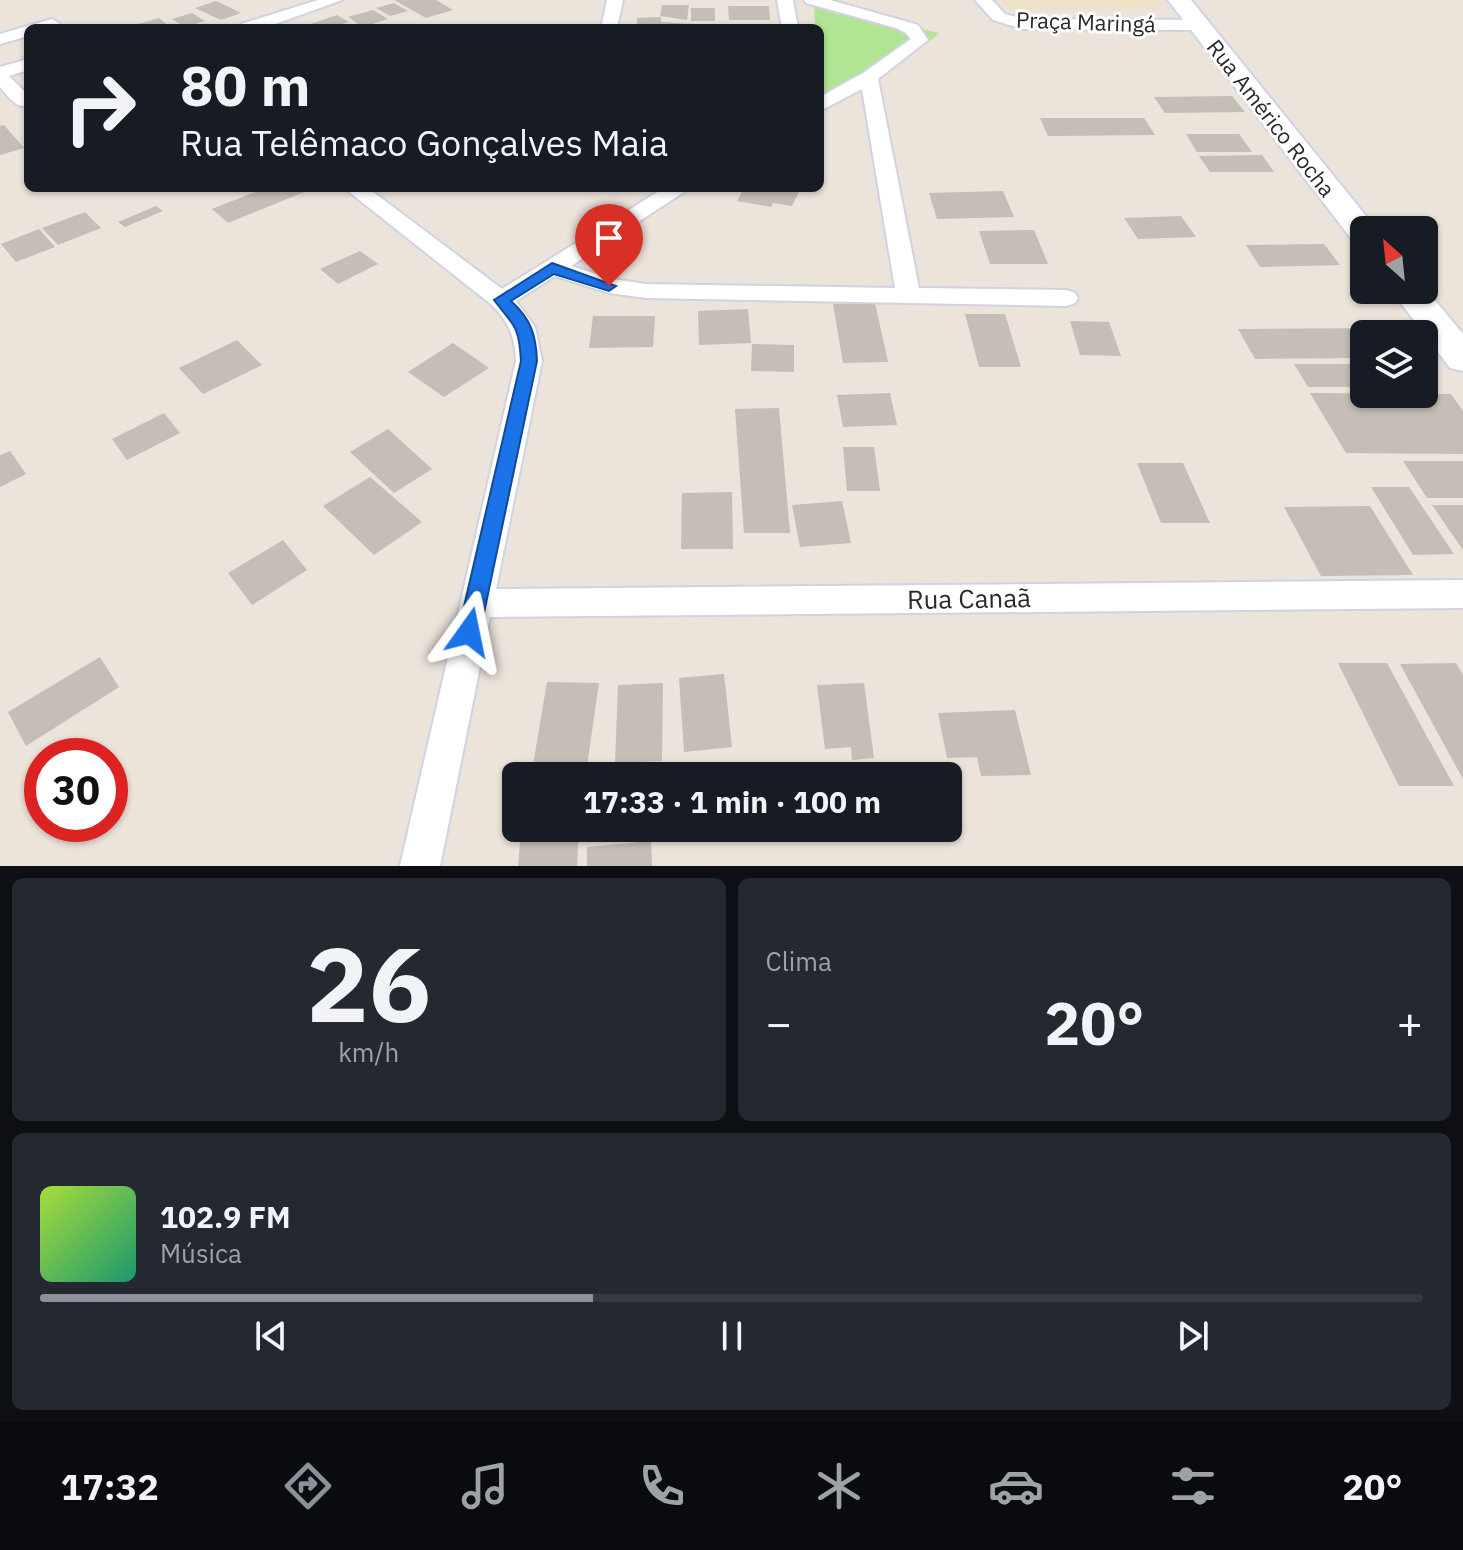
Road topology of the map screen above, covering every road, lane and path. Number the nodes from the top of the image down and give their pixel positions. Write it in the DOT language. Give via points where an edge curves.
graph roads {
  1 [pos="334,0"];
  2 [pos="615,0"];
  3 [pos="785,0"];
  4 [pos="812,0"];
  5 [pos="983,0"];
  6 [pos="1179,0"];
  7 [pos="259,24"];
  8 [pos="610,24"];
  9 [pos="789,24"];
  10 [pos="1198,25"];
  11 [pos="24,32"];
  12 [pos="0,39"];
  13 [pos="24,66"];
  14 [pos="0,75"];
  15 [pos="869,77"];
  16 [pos="24,98"];
  17 [pos="24,101"];
  18 [pos="824,103"];
  19 [pos="0,108"];
  20 [pos="360,192"];
  21 [pos="673,192"];
  22 [pos="1350,216"];
  23 [pos="552,268"];
  24 [pos="908,295"];
  25 [pos="1066,298"];
  26 [pos="501,300"];
  27 [pos="1419,304"];
  28 [pos="1463,359"];
  29 [pos="1463,594"];
  30 [pos="476,603"];
  31 [pos="420,866"];
  1 -- 7 [label="street"];
  2 -- 8 [label="street"];
  3 -- 9 [label="street"];
  4 -- 15 [label="street" via="912,29 920,40"];
  5 -- 10 [label="street, Praça Maringá" via="999,17 1022,24"];
  6 -- 10 [label="street, Rua Américo Rocha"];
  10 -- 22 [label="street, Rua Américo Rocha"];
  11 -- 12 [label="street"];
  13 -- 14 [label="street"];
  14 -- 16 [label="street"];
  15 -- 18 [label="street"];
  15 -- 24 [label="street"];
  17 -- 19 [label="street"];
  20 -- 26 [label="street"];
  21 -- 23 [label="street"];
  23 -- 24 [label="street" via="646,291"];
  23 -- 26 [label="street"];
  24 -- 25 [label="street"];
  26 -- 30 [label="street" via="520,318 529,361"];
  27 -- 28 [label="street"];
  29 -- 30 [label="street, Rua Canaã"];
  30 -- 31 [label="street"];
}
